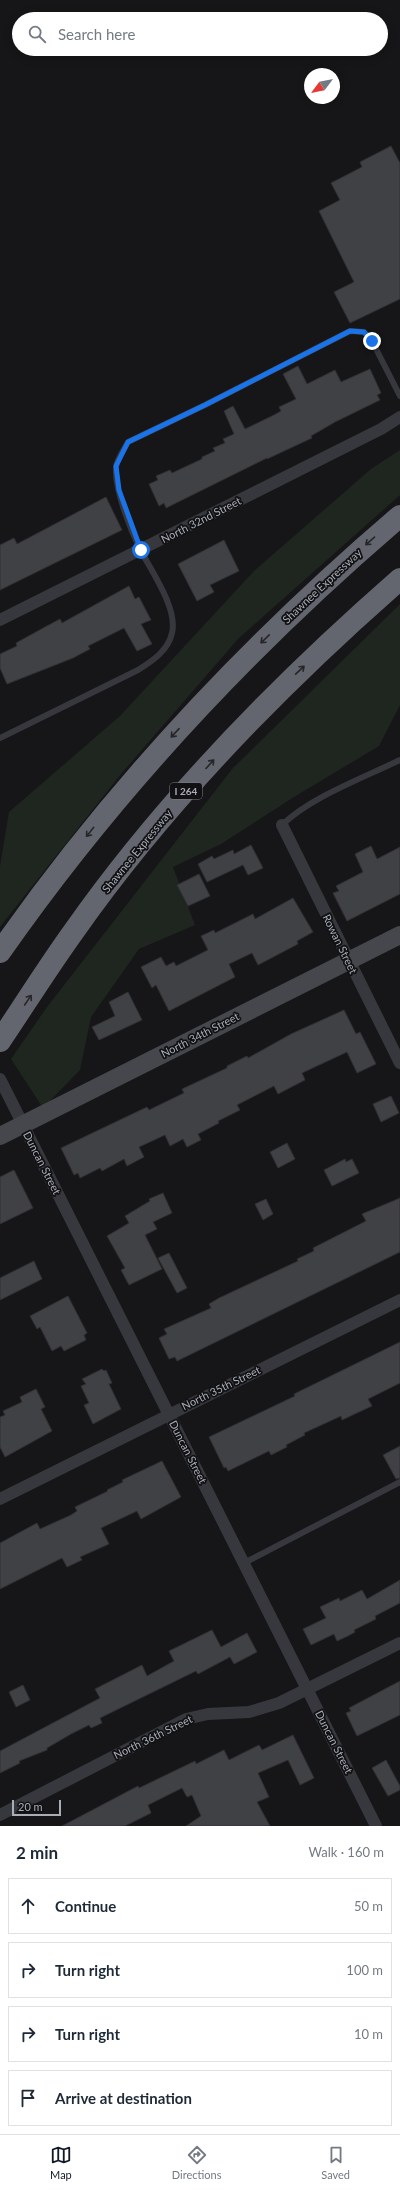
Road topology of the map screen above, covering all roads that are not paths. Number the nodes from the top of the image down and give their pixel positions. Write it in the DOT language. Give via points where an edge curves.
graph roads {
  1 [pos="400,396"];
  2 [pos="400,417"];
  3 [pos="400,516"];
  4 [pos="141,550"];
  5 [pos="400,579"];
  6 [pos="0,620"];
  7 [pos="0,738"];
  8 [pos="400,760"];
  9 [pos="282,825"];
  10 [pos="400,935"];
  11 [pos="0,952"];
  12 [pos="348,961"];
  13 [pos="3,1036"];
  14 [pos="400,1063"];
  15 [pos="0,1079"];
  16 [pos="23,1124"];
  17 [pos="0,1136"];
  18 [pos="400,1300"];
  19 [pos="169,1414"];
  20 [pos="400,1482"];
  21 [pos="0,1499"];
  22 [pos="244,1563"];
  23 [pos="400,1643"];
  24 [pos="307,1689"];
  25 [pos="0,1814"];
  26 [pos="376,1826"];
  1 -- 4 [label="lane" via="372,341 364,332 350,331 128,442 116,466 119,490"];
  2 -- 4 [label="street, North 32nd Street"];
  3 -- 11 [label="highway, Shawnee Expressway, one-way" via="345,563 260,643 173,734 100,819 32,906"];
  4 -- 6 [label="street, North 32nd Street"];
  4 -- 7 [label="lane" via="172,613 172,632 167,646 156,658 138,670"];
  13 -- 5 [label="highway, Shawnee Expressway / I 264, one-way" via="74,930 139,846 190,786 292,677"];
  8 -- 9 [label="lane" via="294,813"];
  9 -- 12 [label="street, Rowan Street"];
  10 -- 12 [label="street, North 34th Street"];
  12 -- 14 [label="street, Rowan Street"];
  12 -- 16 [label="street, North 34th Street"];
  15 -- 16 [label="street, Duncan Street"];
  16 -- 17 [label="street, North 34th Street"];
  16 -- 19 [label="street, Duncan Street"];
  18 -- 19 [label="street, North 35th Street"];
  19 -- 21 [label="street, North 35th Street"];
  19 -- 22 [label="street, Duncan Street"];
  20 -- 22 [label="lane"];
  22 -- 24 [label="street, Duncan Street"];
  23 -- 24 [label="street, North 36th Street"];
  24 -- 25 [label="street, North 36th Street" via="279,1703 249,1712 208,1714 186,1719"];
  24 -- 26 [label="street, Duncan Street"];
}
